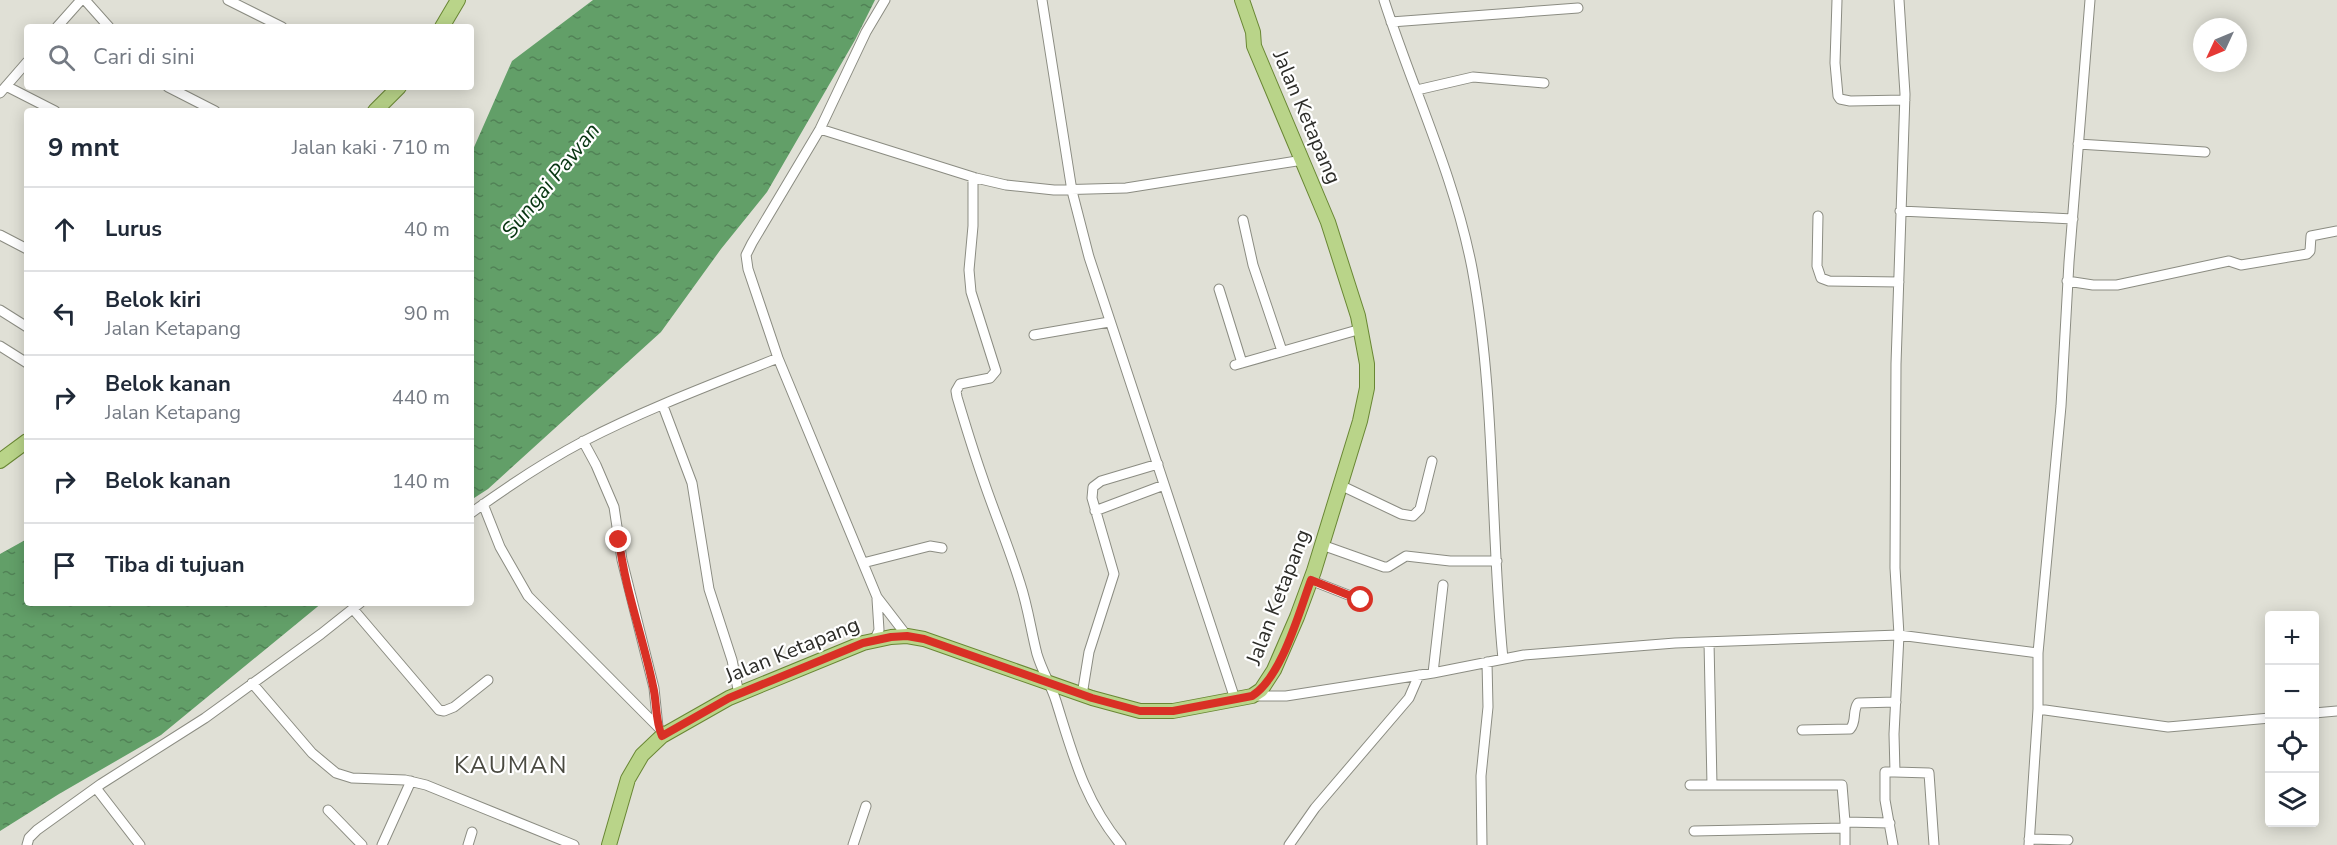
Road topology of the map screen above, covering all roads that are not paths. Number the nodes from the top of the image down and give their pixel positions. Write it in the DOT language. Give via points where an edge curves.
graph roads {
  1 [pos="83,0"];
  2 [pos="228,0"];
  3 [pos="458,0"];
  4 [pos="885,0"];
  5 [pos="1042,0"];
  6 [pos="1242,0"];
  7 [pos="1384,0"];
  8 [pos="1837,0"];
  9 [pos="1899,0"];
  10 [pos="2090,0"];
  11 [pos="1578,8"];
  12 [pos="1391,22"];
  13 [pos="60,24"];
  14 [pos="107,24"];
  15 [pos="276,24"];
  16 [pos="444,24"];
  17 [pos="24,66"];
  18 [pos="1544,83"];
  19 [pos="3,90"];
  20 [pos="174,90"];
  21 [pos="393,90"];
  22 [pos="1417,90"];
  23 [pos="1905,100"];
  24 [pos="48,108"];
  25 [pos="209,108"];
  26 [pos="378,108"];
  27 [pos="820,129"];
  28 [pos="2078,144"];
  29 [pos="2205,152"];
  30 [pos="1303,160"];
  31 [pos="973,177"];
  32 [pos="1072,191"];
  33 [pos="1900,211"];
  34 [pos="1818,216"];
  35 [pos="2073,219"];
  36 [pos="1243,220"];
  37 [pos="2337,231"];
  38 [pos="0,235"];
  39 [pos="24,247"];
  40 [pos="1899,282"];
  41 [pos="2067,282"];
  42 [pos="1219,289"];
  43 [pos="0,310"];
  44 [pos="1109,322"];
  45 [pos="24,325"];
  46 [pos="1361,329"];
  47 [pos="1034,335"];
  48 [pos="0,346"];
  49 [pos="1282,351"];
  50 [pos="778,358"];
  51 [pos="24,361"];
  52 [pos="663,406"];
  53 [pos="583,441"];
  54 [pos="24,443"];
  55 [pos="0,461"];
  56 [pos="1432,461"];
  57 [pos="1158,464"];
  58 [pos="1164,485"];
  59 [pos="1340,485"];
  60 [pos="483,504"];
  61 [pos="474,511"];
  62 [pos="1095,511"];
  63 [pos="1322,545"];
  64 [pos="942,548"];
  65 [pos="1497,561"];
  66 [pos="863,563"];
  67 [pos="1311,580"];
  68 [pos="1443,585"];
  69 [pos="877,597"];
  70 [pos="1361,600"];
  71 [pos="356,606"];
  72 [pos="1899,635"];
  73 [pos="907,636"];
  74 [pos="875,639"];
  75 [pos="1709,642"];
  76 [pos="2037,653"];
  77 [pos="1503,659"];
  78 [pos="1486,662"];
  79 [pos="1433,673"];
  80 [pos="1419,675"];
  81 [pos="488,680"];
  82 [pos="1046,681"];
  83 [pos="252,683"];
  84 [pos="739,694"];
  85 [pos="1082,694"];
  86 [pos="1252,696"];
  87 [pos="1235,699"];
  88 [pos="1896,702"];
  89 [pos="2038,709"];
  90 [pos="2337,711"];
  91 [pos="2319,713"];
  92 [pos="2265,718"];
  93 [pos="1802,730"];
  94 [pos="660,731"];
  95 [pos="1895,772"];
  96 [pos="411,781"];
  97 [pos="1690,785"];
  98 [pos="1712,785"];
  99 [pos="96,788"];
  100 [pos="866,806"];
  101 [pos="328,810"];
  102 [pos="1890,823"];
  103 [pos="1845,825"];
  104 [pos="1694,831"];
  105 [pos="472,832"];
  106 [pos="2068,840"];
  107 [pos="2029,842"];
  108 [pos="27,845"];
  109 [pos="140,845"];
  110 [pos="362,845"];
  111 [pos="382,845"];
  112 [pos="468,845"];
  113 [pos="574,845"];
  114 [pos="609,845"];
  115 [pos="853,845"];
  116 [pos="1121,845"];
  117 [pos="1289,845"];
  118 [pos="1482,845"];
  119 [pos="1845,845"];
  120 [pos="1893,845"];
  121 [pos="1934,845"];
  1 -- 13 [label="street"];
  1 -- 14 [label="street"];
  2 -- 15 [label="street"];
  3 -- 16 [label="main road"];
  4 -- 27 [label="street"];
  5 -- 32 [label="street"];
  6 -- 30 [label="main road, Jalan Ketapang"];
  7 -- 12 [label="street"];
  8 -- 23 [label="street" via="1835,63 1840,99"];
  9 -- 23 [label="street"];
  10 -- 28 [label="street"];
  11 -- 12 [label="street"];
  12 -- 22 [label="street"];
  17 -- 19 [label="street"];
  18 -- 22 [label="street" via="1473,77"];
  19 -- 24 [label="street"];
  20 -- 25 [label="street"];
  21 -- 26 [label="main road"];
  22 -- 65 [label="street" via="1454,196 1475,286 1486,366"];
  23 -- 33 [label="street"];
  27 -- 31 [label="street"];
  27 -- 50 [label="street" via="747,255 748,269"];
  28 -- 29 [label="street"];
  28 -- 35 [label="street"];
  30 -- 32 [label="street" via="1126,188"];
  30 -- 46 [label="main road, Jalan Ketapang" via="1328,222"];
  31 -- 32 [label="street"];
  31 -- 82 [label="street" via="971,292 996,371 990,378 960,384 956,391 1020,580"];
  32 -- 44 [label="street"];
  33 -- 35 [label="street"];
  33 -- 40 [label="street"];
  34 -- 40 [label="street" via="1817,266 1821,278"];
  35 -- 41 [label="street"];
  36 -- 49 [label="street" via="1252,265"];
  37 -- 41 [label="street" via="2314,235 2307,254 2241,265 2229,261 2117,285"];
  38 -- 39 [label="street"];
  40 -- 72 [label="street" via="1895,568"];
  41 -- 76 [label="street" via="2061,406"];
  42 -- 49 [label="street" via="1239,364"];
  43 -- 45 [label="street"];
  44 -- 47 [label="street"];
  44 -- 57 [label="street"];
  46 -- 49 [label="street"];
  46 -- 59 [label="main road, Jalan Ketapang" via="1367,364 1366,388"];
  48 -- 51 [label="street"];
  50 -- 52 [label="street"];
  50 -- 66 [label="street"];
  52 -- 53 [label="street"];
  52 -- 84 [label="street" via="692,483 709,589"];
  53 -- 60 [label="street"];
  53 -- 94 [label="street" via="614,507"];
  54 -- 55 [label="main road"];
  56 -- 59 [label="street" via="1420,509 1413,516"];
  57 -- 58 [label="street"];
  57 -- 62 [label="street" via="1097,483 1092,491"];
  58 -- 62 [label="street"];
  58 -- 87 [label="street"];
  59 -- 63 [label="main road, Jalan Ketapang"];
  60 -- 61 [label="street"];
  60 -- 94 [label="street" via="500,547 528,596"];
  62 -- 85 [label="street" via="1114,574 1089,652"];
  63 -- 65 [label="street" via="1384,567 1406,556"];
  63 -- 67 [label="main road, Jalan Ketapang"];
  64 -- 66 [label="street" via="930,546"];
  65 -- 77 [label="street"];
  66 -- 69 [label="street"];
  67 -- 70 [label="street"];
  67 -- 86 [label="main road, Jalan Ketapang" via="1274,670"];
  68 -- 79 [label="street"];
  69 -- 73 [label="street"];
  69 -- 74 [label="street" via="879,630"];
  71 -- 81 [label="street" via="439,710 454,707"];
  71 -- 83 [label="street"];
  72 -- 75 [label="street"];
  72 -- 76 [label="street"];
  72 -- 88 [label="street"];
  73 -- 74 [label="main road, Jalan Ketapang"];
  73 -- 82 [label="main road, Jalan Ketapang"];
  74 -- 84 [label="main road, Jalan Ketapang"];
  75 -- 77 [label="street"];
  75 -- 98 [label="street"];
  76 -- 89 [label="street"];
  77 -- 78 [label="street"];
  78 -- 79 [label="street"];
  78 -- 118 [label="street"];
  79 -- 80 [label="street"];
  80 -- 86 [label="street" via="1286,696"];
  80 -- 117 [label="street" via="1405,703 1315,808"];
  82 -- 85 [label="main road, Jalan Ketapang"];
  82 -- 116 [label="street" via="1088,795"];
  83 -- 96 [label="street" via="312,753 336,773 352,778"];
  83 -- 99 [label="street" via="201,721"];
  84 -- 94 [label="main road, Jalan Ketapang"];
  85 -- 87 [label="main road, Jalan Ketapang" via="1125,708 1157,712"];
  86 -- 87 [label="main road, Jalan Ketapang"];
  88 -- 93 [label="street" via="1858,703 1850,729"];
  88 -- 95 [label="street"];
  89 -- 92 [label="street" via="2168,727"];
  89 -- 107 [label="street"];
  90 -- 91 [label="street"];
  94 -- 114 [label="main road, Jalan Ketapang" via="628,779"];
  95 -- 102 [label="street" via="1885,772"];
  95 -- 121 [label="street" via="1929,773"];
  96 -- 111 [label="street"];
  96 -- 113 [label="street"];
  97 -- 98 [label="street"];
  98 -- 103 [label="street" via="1842,785"];
  99 -- 108 [label="street" via="37,830"];
  99 -- 109 [label="street"];
  100 -- 115 [label="street"];
  101 -- 110 [label="street"];
  102 -- 103 [label="street"];
  102 -- 120 [label="street"];
  103 -- 104 [label="street"];
  103 -- 119 [label="street"];
  105 -- 112 [label="street"];
  106 -- 107 [label="street"];
}
